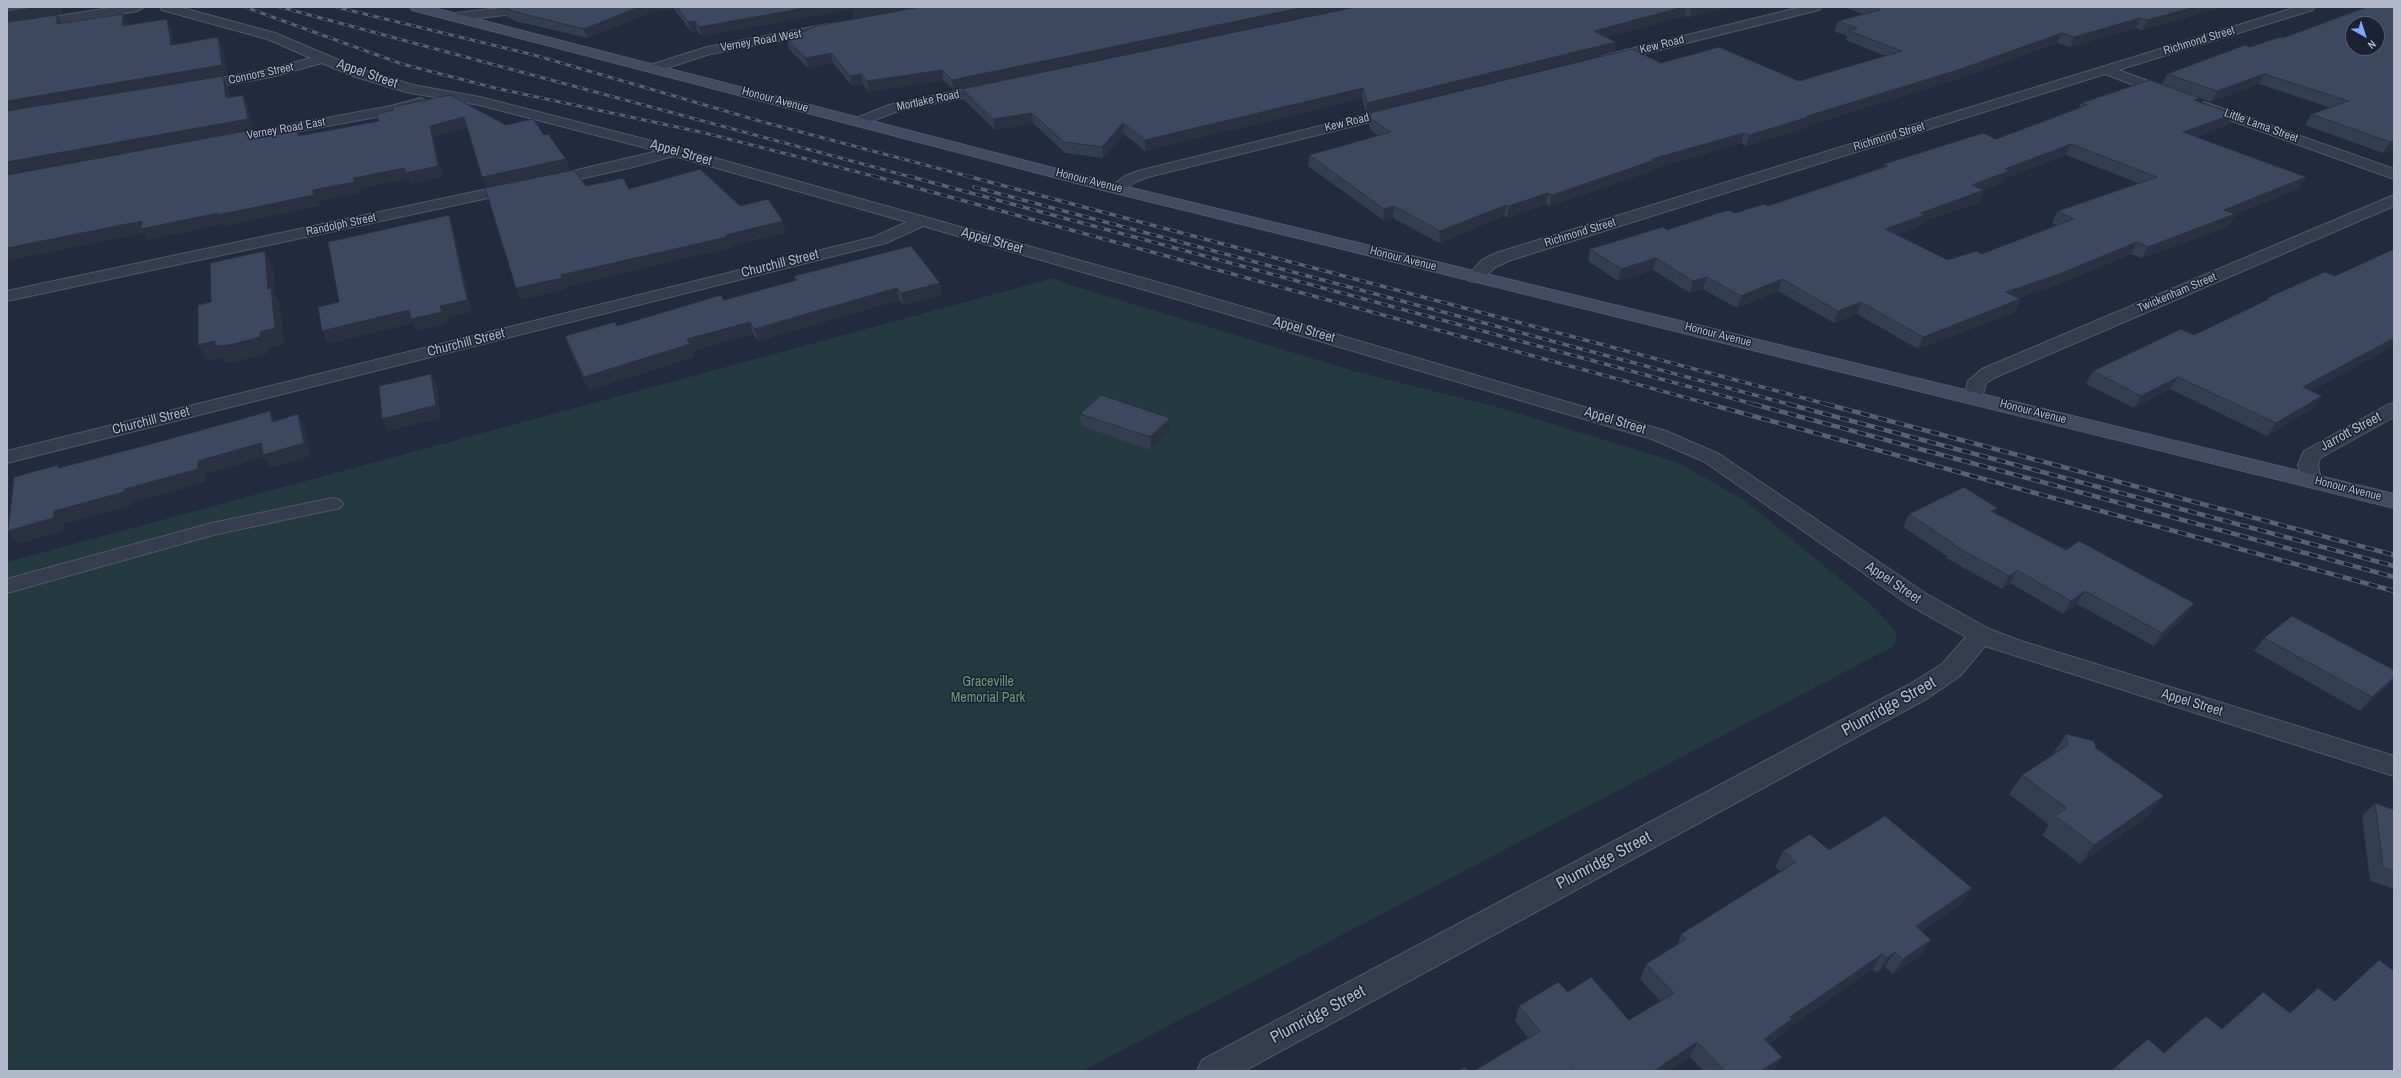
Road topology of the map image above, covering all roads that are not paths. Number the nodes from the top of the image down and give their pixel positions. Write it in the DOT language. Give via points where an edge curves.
graph roads {
  1 [pos="138,7"];
  2 [pos="166,7"];
  3 [pos="416,7"];
  4 [pos="1814,7"];
  5 [pos="2309,7"];
  6 [pos="531,8"];
  7 [pos="456,17"];
  8 [pos="488,26"];
  9 [pos="841,26"];
  10 [pos="7,28"];
  11 [pos="325,58"];
  12 [pos="1591,63"];
  13 [pos="652,69"];
  14 [pos="2105,70"];
  15 [pos="1000,86"];
  16 [pos="187,88"];
  17 [pos="446,95"];
  18 [pos="2179,97"];
  19 [pos="2194,102"];
  20 [pos="1413,107"];
  21 [pos="859,122"];
  22 [pos="208,144"];
  23 [pos="674,151"];
  24 [pos="2394,174"];
  25 [pos="1116,189"];
  26 [pos="2394,200"];
  27 [pos="922,221"];
  28 [pos="1475,277"];
  29 [pos="7,296"];
  30 [pos="1974,398"];
  31 [pos="2394,409"];
  32 [pos="7,457"];
  33 [pos="2311,480"];
  34 [pos="2394,501"];
  35 [pos="333,504"];
  36 [pos="7,586"];
  37 [pos="1981,634"];
  38 [pos="2394,766"];
  39 [pos="1213,1071"];
  1 -- 10 [label="street"];
  2 -- 11 [label="street, Appel Street" via="271,36"];
  3 -- 7 [label="main road, Honour Avenue"];
  4 -- 12 [label="street, Kew Road"];
  5 -- 14 [label="street, Richmond Street"];
  6 -- 7 [label="street"];
  6 -- 8 [label="street" via="501,18"];
  7 -- 8 [label="main road, Honour Avenue"];
  8 -- 13 [label="main road, Honour Avenue"];
  9 -- 13 [label="street, Verney Road West" via="707,51"];
  11 -- 16 [label="street, Connors Street" via="271,73"];
  11 -- 17 [label="street, Appel Street" via="370,77 422,92"];
  13 -- 21 [label="main road, Honour Avenue"];
  14 -- 18 [label="street"];
  14 -- 28 [label="street, Richmond Street" via="1502,257 1488,264"];
  15 -- 21 [label="street, Mortlake Road" via="894,108"];
  17 -- 22 [label="street, Verney Road East" via="393,110"];
  17 -- 23 [label="street, Appel Street" via="470,98 586,126"];
  19 -- 24 [label="street, Little Lama Street"];
  20 -- 25 [label="street, Kew Road" via="1144,174 1130,179"];
  21 -- 25 [label="main road, Honour Avenue"];
  23 -- 27 [label="street, Appel Street"];
  23 -- 29 [label="street, Randolph Street" via="629,164"];
  25 -- 28 [label="main road, Honour Avenue"];
  26 -- 30 [label="street, Twickenham Street" via="1989,373 1977,381"];
  27 -- 32 [label="street, Churchill Street" via="880,240"];
  27 -- 37 [label="street, Appel Street" via="1459,375 1681,443 1726,467 1917,599"];
  28 -- 30 [label="main road, Honour Avenue"];
  30 -- 33 [label="main road, Honour Avenue"];
  31 -- 33 [label="street, Jarrott Street" via="2311,455 2308,465"];
  33 -- 34 [label="main road, Honour Avenue"];
  35 -- 36 [label="lane" via="212,529"];
  37 -- 38 [label="street, Appel Street" via="2012,647"];
  37 -- 39 [label="street, Plumridge Street" via="1951,670 1919,691"];
}
